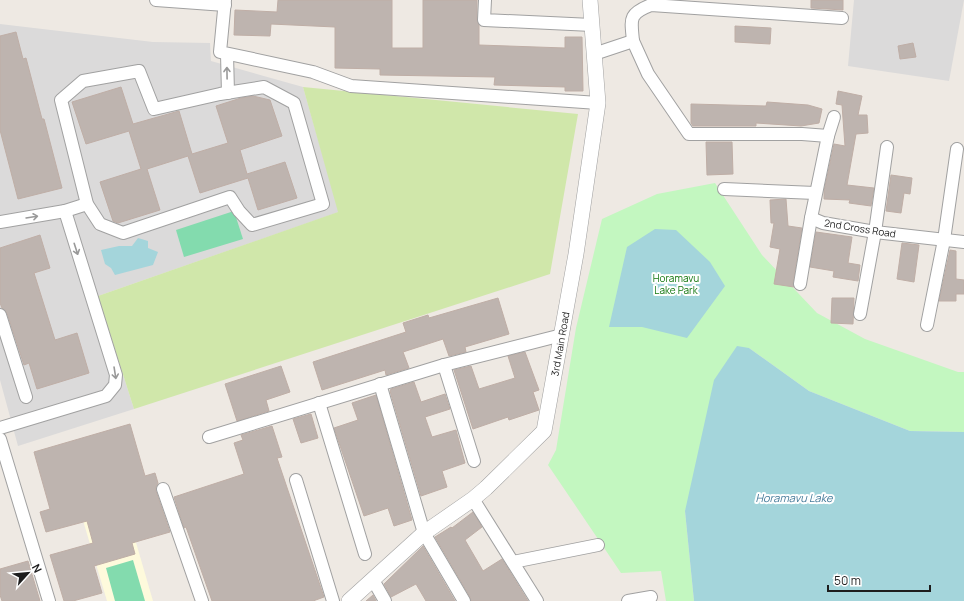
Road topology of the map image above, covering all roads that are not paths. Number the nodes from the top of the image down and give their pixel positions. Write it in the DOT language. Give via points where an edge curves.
graph roads {
  1 [pos="156,0"];
  2 [pos="485,0"];
  3 [pos="590,0"];
  4 [pos="225,3"];
  5 [pos="842,18"];
  6 [pos="592,26"];
  7 [pos="633,41"];
  8 [pos="227,54"];
  9 [pos="594,54"];
  10 [pos="228,93"];
  11 [pos="598,103"];
  12 [pos="834,117"];
  13 [pos="828,136"];
  14 [pos="887,147"];
  15 [pos="957,149"];
  16 [pos="724,189"];
  17 [pos="815,193"];
  18 [pos="87,204"];
  19 [pos="65,212"];
  20 [pos="811,218"];
  21 [pos="0,222"];
  22 [pos="875,232"];
  23 [pos="944,240"];
  24 [pos="964,242"];
  25 [pos="800,284"];
  26 [pos="860,314"];
  27 [pos="0,317"];
  28 [pos="928,325"];
  29 [pos="562,335"];
  30 [pos="444,365"];
  31 [pos="380,384"];
  32 [pos="26,397"];
  33 [pos="319,403"];
  34 [pos="0,428"];
  35 [pos="210,437"];
  36 [pos="0,439"];
  37 [pos="474,461"];
  38 [pos="296,480"];
  39 [pos="163,489"];
  40 [pos="473,499"];
  41 [pos="424,533"];
  42 [pos="598,545"];
  43 [pos="365,554"];
  44 [pos="513,562"];
  45 [pos="373,580"];
  46 [pos="651,597"];
  47 [pos="49,601"];
  48 [pos="202,601"];
  49 [pos="333,601"];
  50 [pos="349,601"];
  51 [pos="384,601"];
  52 [pos="464,601"];
  53 [pos="537,601"];
  54 [pos="628,601"];
  1 -- 4 [label="street"];
  2 -- 6 [label="street" via="484,20"];
  3 -- 6 [label="street, 3rd Main Road"];
  4 -- 8 [label="street" via="220,52"];
  5 -- 7 [label="street" via="651,5 638,10 631,20"];
  6 -- 9 [label="street, 3rd Main Road"];
  7 -- 9 [label="street"];
  7 -- 13 [label="street" via="648,74 689,134"];
  10 -- 8 [label="street, one-way"];
  8 -- 11 [label="street" via="313,72 351,86"];
  9 -- 11 [label="street, 3rd Main Road"];
  10 -- 18 [label="street" via="154,109 139,70 83,81 61,100"];
  10 -- 18 [label="street" via="264,87 294,103 323,204 252,225 239,212 230,197 123,233 100,224"];
  11 -- 29 [label="street, 3rd Main Road"];
  12 -- 13 [label="street, 2nd Cross Road"];
  13 -- 17 [label="street, 2nd Cross Road"];
  14 -- 22 [label="street"];
  15 -- 23 [label="street"];
  16 -- 17 [label="street"];
  17 -- 20 [label="street, 2nd Cross Road"];
  18 -- 19 [label="street"];
  21 -- 19 [label="street, one-way"];
  19 -- 34 [label="street, one-way" via="116,375 115,385 106,396"];
  20 -- 22 [label="street, 2nd Cross Road" via="823,223"];
  20 -- 25 [label="street"];
  22 -- 23 [label="street, 2nd Cross Road"];
  22 -- 26 [label="street"];
  23 -- 24 [label="street, 2nd Cross Road"];
  23 -- 28 [label="street"];
  27 -- 32 [label="street"];
  29 -- 30 [label="street"];
  29 -- 40 [label="street, 3rd Main Road" via="544,431"];
  30 -- 31 [label="street"];
  30 -- 37 [label="street"];
  31 -- 33 [label="street"];
  31 -- 41 [label="street"];
  33 -- 35 [label="street"];
  33 -- 43 [label="street"];
  36 -- 47 [label="street"];
  38 -- 49 [label="street"];
  39 -- 48 [label="street"];
  40 -- 41 [label="street, 3rd Main Road"];
  40 -- 44 [label="street"];
  41 -- 45 [label="street, 3rd Main Road"];
  41 -- 52 [label="street"];
  42 -- 44 [label="street"];
  44 -- 53 [label="street"];
  45 -- 50 [label="street, 3rd Main Road"];
  45 -- 51 [label="street"];
  46 -- 54 [label="street"];
}
